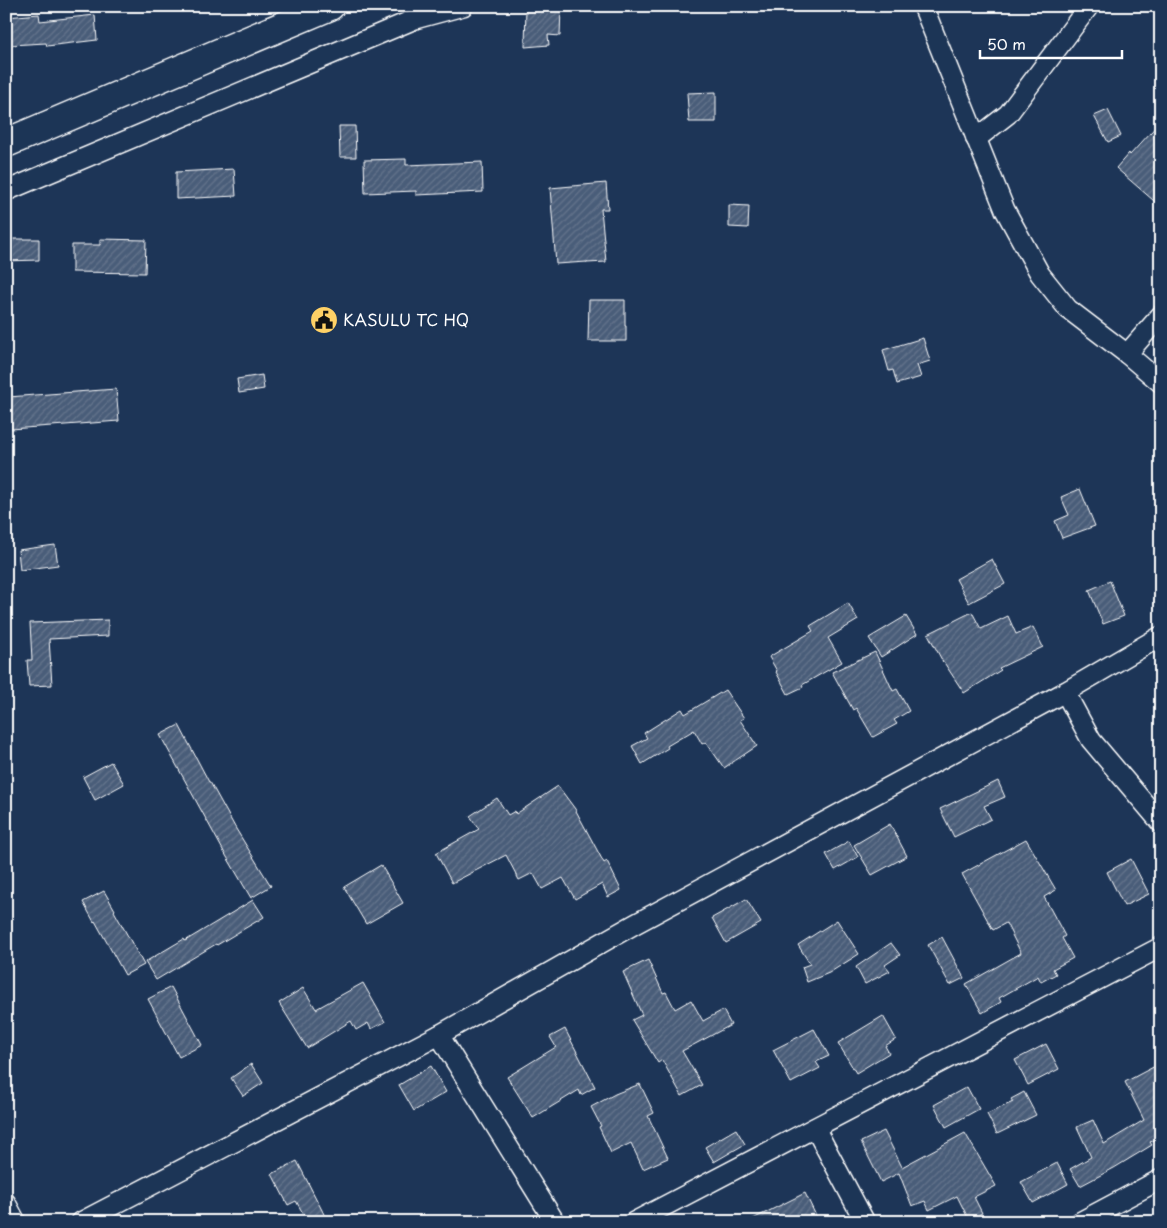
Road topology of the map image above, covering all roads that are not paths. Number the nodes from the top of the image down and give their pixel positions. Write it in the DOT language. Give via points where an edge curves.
graph roads {
  1 [pos="330,6"];
  2 [pos="463,6"];
  3 [pos="922,6"];
  4 [pos="1089,6"];
  5 [pos="976,139"];
  6 [pos="6,143"];
  7 [pos="6,191"];
  8 [pos="1161,315"];
  9 [pos="1127,354"];
  10 [pos="1161,383"];
  11 [pos="1161,636"];
  12 [pos="1065,692"];
  13 [pos="1161,823"];
  14 [pos="1161,947"];
  15 [pos="439,1035"];
  16 [pos="815,1128"];
  17 [pos="1161,1180"];
  18 [pos="6,1204"];
  19 [pos="16,1222"];
  20 [pos="81,1222"];
  21 [pos="554,1222"];
  22 [pos="634,1222"];
  23 [pos="865,1222"];
  24 [pos="1080,1222"];
  1 -- 6 [label="highway"];
  2 -- 7 [label="street" via="415,19"];
  3 -- 5 [label="street"];
  4 -- 5 [label="street" via="1008,114"];
  5 -- 9 [label="street" via="1005,210 1040,274 1068,309"];
  8 -- 9 [label="street"];
  9 -- 10 [label="street"];
  11 -- 12 [label="street"];
  12 -- 13 [label="street" via="1091,740"];
  12 -- 15 [label="street" via="635,924"];
  14 -- 16 [label="street"];
  15 -- 20 [label="street"];
  15 -- 21 [label="street"];
  16 -- 22 [label="street"];
  16 -- 23 [label="street"];
  17 -- 24 [label="street"];
  18 -- 19 [label="street"];
}
